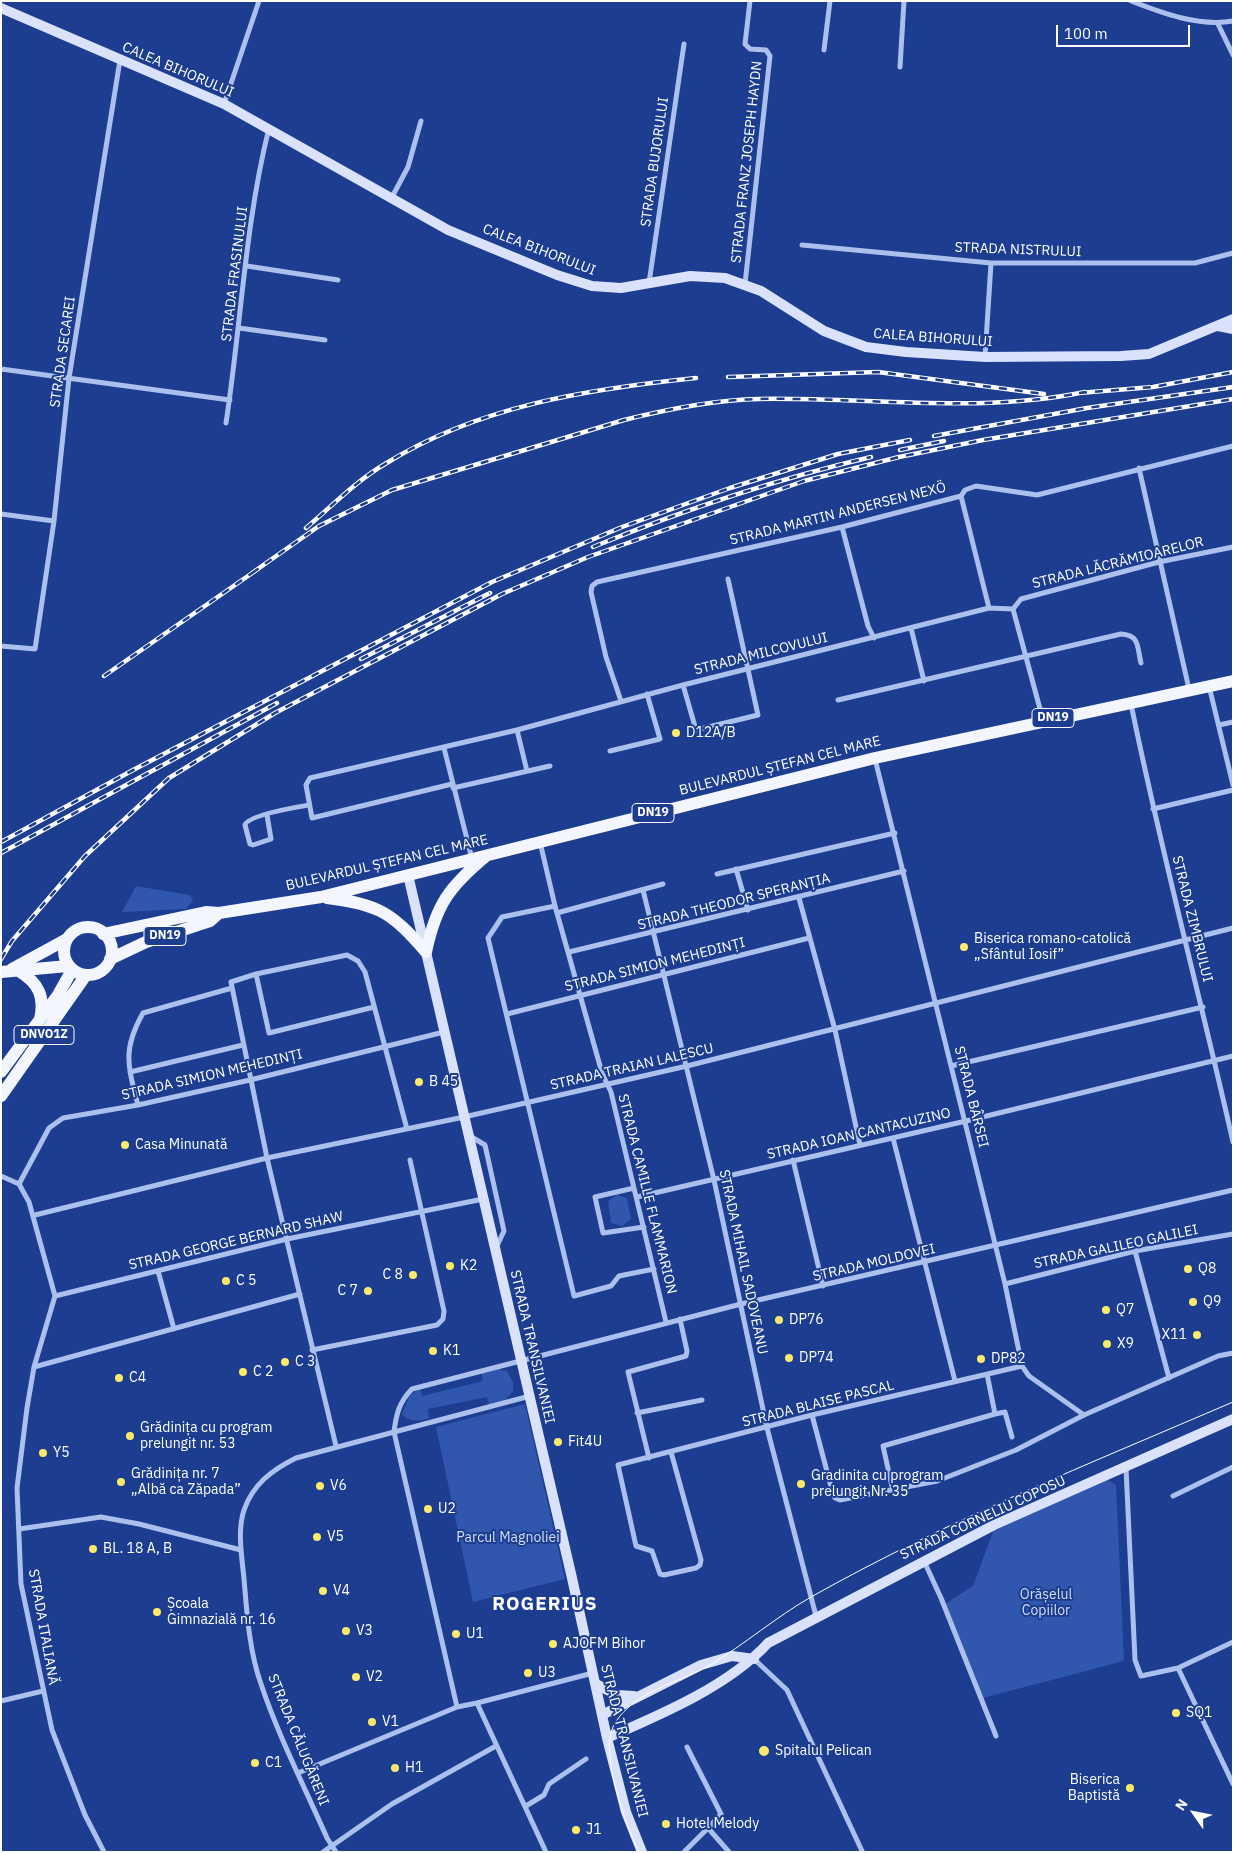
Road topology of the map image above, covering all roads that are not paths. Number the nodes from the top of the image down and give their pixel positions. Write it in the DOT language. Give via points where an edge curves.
graph roads {
  1 [pos="259,1"];
  2 [pos="750,1"];
  3 [pos="830,1"];
  4 [pos="904,1"];
  5 [pos="1131,1"];
  6 [pos="1,8"];
  7 [pos="1233,21"];
  8 [pos="1218,24"];
  9 [pos="684,44"];
  10 [pos="824,50"];
  11 [pos="1233,55"];
  12 [pos="120,60"];
  13 [pos="900,67"];
  14 [pos="224,104"];
  15 [pos="421,122"];
  16 [pos="269,128"];
  17 [pos="391,199"];
  18 [pos="802,245"];
  19 [pos="1233,253"];
  20 [pos="991,263"];
  21 [pos="247,266"];
  22 [pos="338,280"];
  23 [pos="650,283"];
  24 [pos="745,284"];
  25 [pos="1233,319"];
  26 [pos="1218,326"];
  27 [pos="239,328"];
  28 [pos="1233,329"];
  29 [pos="325,340"];
  30 [pos="985,357"];
  31 [pos="1,369"];
  32 [pos="69,378"];
  33 [pos="230,400"];
  34 [pos="226,423"];
  35 [pos="1233,446"];
  36 [pos="1139,468"];
  37 [pos="961,496"];
  38 [pos="1,514"];
  39 [pos="54,521"];
  40 [pos="842,527"];
  41 [pos="1233,547"];
  42 [pos="1159,562"];
  43 [pos="728,579"];
  44 [pos="989,608"];
  45 [pos="1013,609"];
  46 [pos="911,628"];
  47 [pos="874,638"];
  48 [pos="1,646"];
  49 [pos="1026,656"];
  50 [pos="1141,663"];
  51 [pos="746,668"];
  52 [pos="924,681"];
  53 [pos="1233,681"];
  54 [pos="683,685"];
  55 [pos="1209,686"];
  56 [pos="1189,689"];
  57 [pos="647,694"];
  58 [pos="838,700"];
  59 [pos="621,701"];
  60 [pos="1130,701"];
  61 [pos="1043,720"];
  62 [pos="1233,722"];
  63 [pos="1219,725"];
  64 [pos="517,730"];
  65 [pos="444,748"];
  66 [pos="610,751"];
  67 [pos="874,758"];
  68 [pos="550,766"];
  69 [pos="527,771"];
  70 [pos="1233,785"];
  71 [pos="452,786"];
  72 [pos="1233,790"];
  73 [pos="309,805"];
  74 [pos="1153,809"];
  75 [pos="267,815"];
  76 [pos="894,833"];
  77 [pos="540,842"];
  78 [pos="488,855"];
  79 [pos="472,859"];
  80 [pos="736,870"];
  81 [pos="904,871"];
  82 [pos="717,874"];
  83 [pos="408,875"];
  84 [pos="663,884"];
  85 [pos="644,890"];
  86 [pos="321,897"];
  87 [pos="799,898"];
  88 [pos="555,906"];
  89 [pos="748,910"];
  90 [pos="557,913"];
  91 [pos="219,914"];
  92 [pos="1233,928"];
  93 [pos="655,932"];
  94 [pos="103,934"];
  95 [pos="809,938"];
  96 [pos="67,939"];
  97 [pos="1185,940"];
  98 [pos="426,952"];
  99 [pos="569,952"];
  100 [pos="110,959"];
  101 [pos="70,968"];
  102 [pos="10,971"];
  103 [pos="256,974"];
  104 [pos="86,975"];
  105 [pos="665,975"];
  106 [pos="232,988"];
  107 [pos="580,995"];
  108 [pos="936,1003"];
  109 [pos="374,1007"];
  110 [pos="1202,1007"];
  111 [pos="507,1014"];
  112 [pos="39,1020"];
  113 [pos="835,1030"];
  114 [pos="444,1032"];
  115 [pos="243,1045"];
  116 [pos="383,1046"];
  117 [pos="1233,1056"];
  118 [pos="1214,1060"];
  119 [pos="687,1066"];
  120 [pos="951,1066"];
  121 [pos="1,1072"];
  122 [pos="130,1072"];
  123 [pos="250,1080"];
  124 [pos="607,1084"];
  125 [pos="1,1096"];
  126 [pos="527,1103"];
  127 [pos="138,1105"];
  128 [pos="464,1117"];
  129 [pos="966,1121"];
  130 [pos="407,1129"];
  131 [pos="468,1135"];
  132 [pos="893,1138"];
  133 [pos="1233,1142"];
  134 [pos="860,1145"];
  135 [pos="267,1158"];
  136 [pos="410,1160"];
  137 [pos="793,1160"];
  138 [pos="1,1176"];
  139 [pos="714,1180"];
  140 [pos="19,1184"];
  141 [pos="634,1188"];
  142 [pos="1233,1190"];
  143 [pos="636,1197"];
  144 [pos="483,1198"];
  145 [pos="423,1209"];
  146 [pos="35,1215"];
  147 [pos="644,1227"];
  148 [pos="1233,1234"];
  149 [pos="287,1239"];
  150 [pos="996,1246"];
  151 [pos="495,1250"];
  152 [pos="1136,1251"];
  153 [pos="925,1263"];
  154 [pos="654,1269"];
  155 [pos="158,1270"];
  156 [pos="1005,1284"];
  157 [pos="823,1286"];
  158 [pos="300,1294"];
  159 [pos="55,1296"];
  160 [pos="741,1304"];
  161 [pos="680,1319"];
  162 [pos="666,1322"];
  163 [pos="174,1329"];
  164 [pos="312,1350"];
  165 [pos="1233,1354"];
  166 [pos="521,1360"];
  167 [pos="1022,1366"];
  168 [pos="34,1367"];
  169 [pos="987,1374"];
  170 [pos="1168,1378"];
  171 [pos="955,1381"];
  172 [pos="530,1396"];
  173 [pos="702,1400"];
  174 [pos="637,1413"];
  175 [pos="995,1414"];
  176 [pos="1084,1415"];
  177 [pos="812,1416"];
  178 [pos="1233,1419"];
  179 [pos="767,1428"];
  180 [pos="394,1432"];
  181 [pos="1012,1437"];
  182 [pos="336,1446"];
  183 [pos="671,1452"];
  184 [pos="649,1458"];
  185 [pos="1233,1467"];
  186 [pos="1126,1468"];
  187 [pos="893,1491"];
  188 [pos="1173,1496"];
  189 [pos="18,1529"];
  190 [pos="241,1550"];
  191 [pos="923,1561"];
  192 [pos="816,1616"];
  193 [pos="1233,1642"];
  194 [pos="754,1658"];
  195 [pos="1178,1668"];
  196 [pos="594,1678"];
  197 [pos="43,1691"];
  198 [pos="640,1695"];
  199 [pos="1,1701"];
  200 [pos="477,1703"];
  201 [pos="457,1707"];
  202 [pos="602,1716"];
  203 [pos="996,1736"];
  204 [pos="607,1738"];
  205 [pos="496,1746"];
  206 [pos="687,1747"];
  207 [pos="586,1759"];
  208 [pos="298,1773"];
  209 [pos="1233,1784"];
  210 [pos="526,1806"];
  211 [pos="708,1828"];
  212 [pos="332,1845"];
  213 [pos="862,1851"];
  214 [pos="104,1852"];
  215 [pos="323,1852"];
  216 [pos="336,1852"];
  217 [pos="546,1852"];
  218 [pos="642,1852"];
  219 [pos="684,1852"];
  220 [pos="729,1852"];
  1 -- 14 [label="street"];
  2 -- 24 [label="street, STRADA FRANZ JOSEPH HAYDN" via="745,44 750,49 766,50 770,56"];
  3 -- 10 [label="street"];
  4 -- 13 [label="street"];
  5 -- 8 [label="street" via="1164,14"];
  6 -- 12 [label="main road, CALEA BIHORULUI"];
  7 -- 8 [label="street"];
  8 -- 11 [label="street"];
  9 -- 23 [label="street, STRADA BUJORULUI"];
  12 -- 14 [label="main road, CALEA BIHORULUI"];
  12 -- 32 [label="street, STRADA SECAREI"];
  14 -- 16 [label="main road, CALEA BIHORULUI"];
  15 -- 17 [label="street" via="408,167"];
  16 -- 17 [label="main road, CALEA BIHORULUI"];
  16 -- 21 [label="street, STRADA FRASINULUI"];
  17 -- 23 [label="main road, CALEA BIHORULUI" via="448,230 580,283 621,288"];
  18 -- 20 [label="street, STRADA NISTRULUI"];
  19 -- 20 [label="street, STRADA NISTRULUI" via="1195,263"];
  20 -- 30 [label="street"];
  21 -- 22 [label="street"];
  21 -- 27 [label="street, STRADA FRASINULUI"];
  23 -- 24 [label="main road, CALEA BIHORULUI" via="690,276 725,278"];
  24 -- 30 [label="main road, CALEA BIHORULUI" via="824,331 866,347"];
  25 -- 26 [label="main road, CALEA BIHORULUI"];
  26 -- 28 [label="main road"];
  26 -- 30 [label="main road, CALEA BIHORULUI" via="1149,354"];
  27 -- 29 [label="street"];
  27 -- 33 [label="street, STRADA FRASINULUI"];
  31 -- 32 [label="street"];
  32 -- 33 [label="street"];
  32 -- 39 [label="street, STRADA SECAREI"];
  33 -- 34 [label="street, STRADA FRASINULUI"];
  35 -- 36 [label="street, STRADA MARTIN ANDERSEN NEXÖ"];
  36 -- 37 [label="street, STRADA MARTIN ANDERSEN NEXÖ" via="1037,495 976,486 965,490"];
  36 -- 42 [label="street"];
  37 -- 40 [label="street, STRADA MARTIN ANDERSEN NEXÖ"];
  37 -- 44 [label="street"];
  38 -- 39 [label="street"];
  39 -- 48 [label="street, STRADA SECAREI" via="35,649"];
  40 -- 47 [label="street"];
  40 -- 59 [label="street, STRADA MARTIN ANDERSEN NEXÖ" via="597,582 591,592 606,657"];
  41 -- 42 [label="street, STRADA LĂCRĂMIOARELOR"];
  42 -- 45 [label="street, STRADA LĂCRĂMIOARELOR" via="1021,599"];
  42 -- 56 [label="street"];
  43 -- 51 [label="street"];
  44 -- 45 [label="street, STRADA MILCOVULUI"];
  44 -- 46 [label="street, STRADA MILCOVULUI"];
  45 -- 49 [label="street"];
  46 -- 47 [label="street, STRADA MILCOVULUI"];
  46 -- 52 [label="street"];
  47 -- 51 [label="street, STRADA MILCOVULUI"];
  49 -- 50 [label="street" via="1121,634 1135,638"];
  49 -- 52 [label="street"];
  49 -- 61 [label="street"];
  51 -- 54 [label="street, STRADA MILCOVULUI"];
  51 -- 54 [label="street" via="758,715 696,730"];
  52 -- 58 [label="street"];
  53 -- 55 [label="main road, BULEVARDUL ȘTEFAN CEL MARE / DN19"];
  54 -- 57 [label="street, STRADA MILCOVULUI"];
  55 -- 56 [label="main road, BULEVARDUL ȘTEFAN CEL MARE / DN19"];
  55 -- 63 [label="street"];
  56 -- 60 [label="main road, BULEVARDUL ȘTEFAN CEL MARE / DN19"];
  57 -- 59 [label="street, STRADA MILCOVULUI"];
  57 -- 66 [label="street" via="660,739"];
  59 -- 64 [label="street, STRADA MILCOVULUI"];
  60 -- 61 [label="main road, BULEVARDUL ȘTEFAN CEL MARE / DN19"];
  60 -- 74 [label="street, STRADA ZIMBRULUI"];
  61 -- 67 [label="main road, BULEVARDUL ȘTEFAN CEL MARE / DN19"];
  62 -- 63 [label="street"];
  63 -- 70 [label="street"];
  64 -- 65 [label="street, STRADA MILCOVULUI"];
  64 -- 69 [label="street"];
  65 -- 71 [label="street"];
  65 -- 73 [label="street, STRADA MILCOVULUI" via="310,778 306,785"];
  67 -- 76 [label="street, STRADA BÂRSEI"];
  67 -- 77 [label="main road, BULEVARDUL ȘTEFAN CEL MARE / DN19"];
  68 -- 69 [label="street"];
  69 -- 71 [label="street"];
  71 -- 73 [label="street" via="312,818"];
  71 -- 79 [label="street"];
  72 -- 74 [label="street"];
  73 -- 75 [label="street"];
  74 -- 97 [label="street, STRADA ZIMBRULUI"];
  75 -- 75 [label="street" via="246,822 250,844 271,839"];
  76 -- 80 [label="street"];
  76 -- 81 [label="street, STRADA BÂRSEI"];
  77 -- 78 [label="main road, BULEVARDUL ȘTEFAN CEL MARE / DN19"];
  77 -- 88 [label="street, STRADA CAMILLE FLAMMARION"];
  78 -- 79 [label="main road, BULEVARDUL ȘTEFAN CEL MARE / DN19"];
  78 -- 98 [label="main road" via="444,899 433,922"];
  79 -- 83 [label="main road, BULEVARDUL ȘTEFAN CEL MARE / DN19"];
  80 -- 82 [label="street"];
  80 -- 89 [label="street"];
  81 -- 87 [label="street, STRADA THEODOR SPERANȚIA"];
  81 -- 108 [label="street, STRADA BÂRSEI"];
  83 -- 86 [label="main road, BULEVARDUL ȘTEFAN CEL MARE / DN19"];
  83 -- 98 [label="main road, STRADA TRANSILVANIEI"];
  84 -- 85 [label="street"];
  85 -- 90 [label="street"];
  85 -- 93 [label="street, STRADA MIHAIL SADOVEANU"];
  86 -- 91 [label="main road, BULEVARDUL ȘTEFAN CEL MARE / DN19"];
  86 -- 98 [label="main road" via="352,901 388,914"];
  87 -- 89 [label="street, STRADA THEODOR SPERANȚIA"];
  87 -- 95 [label="street"];
  88 -- 90 [label="street, STRADA CAMILLE FLAMMARION"];
  88 -- 111 [label="street" via="502,918 488,938"];
  89 -- 93 [label="street, STRADA THEODOR SPERANȚIA"];
  90 -- 99 [label="street, STRADA CAMILLE FLAMMARION"];
  91 -- 94 [label="main road, BULEVARDUL ȘTEFAN CEL MARE / DN19" via="206,912"];
  91 -- 100 [label="main road, BULEVARDUL ȘTEFAN CEL MARE / DN19" via="210,921 146,942"];
  92 -- 97 [label="street, STRADA TRAIAN LALESCU"];
  93 -- 99 [label="street, STRADA THEODOR SPERANȚIA"];
  93 -- 105 [label="street, STRADA MIHAIL SADOVEANU"];
  94 -- 96 [label="main road, DN19" via="94,928 86,928 79,929"];
  94 -- 100 [label="main road" via="110,944"];
  95 -- 105 [label="street, STRADA SIMION MEHEDINȚI"];
  95 -- 113 [label="street"];
  96 -- 101 [label="main road" via="64,950"];
  96 -- 102 [label="main road, DN19"];
  97 -- 108 [label="street, STRADA TRAIAN LALESCU"];
  97 -- 110 [label="street, STRADA ZIMBRULUI"];
  98 -- 114 [label="main road, STRADA TRANSILVANIEI"];
  99 -- 107 [label="street, STRADA CAMILLE FLAMMARION"];
  100 -- 104 [label="main road, DN19" via="101,971"];
  101 -- 102 [label="main road"];
  101 -- 104 [label="main road"];
  101 -- 112 [label="main road, DNVO1Z" via="67,981"];
  102 -- 112 [label="main road" via="31,979 39,990 42,1002"];
  103 -- 106 [label="street" via="231,982"];
  103 -- 109 [label="street" via="347,955 358,961 365,972"];
  103 -- 109 [label="street" via="269,1033"];
  104 -- 125 [label="main road, DNVO1Z"];
  105 -- 107 [label="street, STRADA SIMION MEHEDINȚI"];
  105 -- 119 [label="street, STRADA MIHAIL SADOVEANU"];
  106 -- 115 [label="street"];
  106 -- 122 [label="street" via="143,1013 133,1030 128,1049"];
  107 -- 111 [label="street, STRADA SIMION MEHEDINȚI"];
  107 -- 124 [label="street, STRADA CAMILLE FLAMMARION"];
  108 -- 113 [label="street, STRADA TRAIAN LALESCU"];
  108 -- 120 [label="street, STRADA BÂRSEI"];
  109 -- 116 [label="street"];
  110 -- 118 [label="street, STRADA ZIMBRULUI"];
  110 -- 120 [label="street"];
  111 -- 126 [label="street"];
  112 -- 121 [label="main road, DNVO1Z"];
  113 -- 119 [label="street, STRADA TRAIAN LALESCU"];
  113 -- 134 [label="street"];
  114 -- 116 [label="street, STRADA SIMION MEHEDINȚI"];
  114 -- 128 [label="main road, STRADA TRANSILVANIEI"];
  115 -- 122 [label="street"];
  115 -- 123 [label="street"];
  116 -- 123 [label="street, STRADA SIMION MEHEDINȚI"];
  116 -- 130 [label="street"];
  117 -- 118 [label="street, STRADA IOAN CANTACUZINO"];
  118 -- 129 [label="street, STRADA IOAN CANTACUZINO"];
  118 -- 133 [label="street, STRADA ZIMBRULUI"];
  119 -- 124 [label="street, STRADA TRAIAN LALESCU"];
  119 -- 139 [label="street, STRADA MIHAIL SADOVEANU"];
  120 -- 129 [label="street, STRADA BÂRSEI"];
  122 -- 127 [label="street"];
  123 -- 127 [label="street, STRADA SIMION MEHEDINȚI"];
  123 -- 135 [label="street"];
  124 -- 126 [label="street, STRADA TRAIAN LALESCU"];
  124 -- 141 [label="street, STRADA CAMILLE FLAMMARION"];
  126 -- 128 [label="street, STRADA TRAIAN LALESCU"];
  126 -- 154 [label="street" via="574,1296 612,1286 619,1276"];
  127 -- 140 [label="street, STRADA SIMION MEHEDINȚI" via="63,1118 48,1128"];
  128 -- 130 [label="street, STRADA TRAIAN LALESCU"];
  128 -- 131 [label="main road, STRADA TRANSILVANIEI"];
  129 -- 132 [label="street, STRADA IOAN CANTACUZINO"];
  129 -- 150 [label="street, STRADA BÂRSEI"];
  130 -- 135 [label="street, STRADA TRAIAN LALESCU"];
  131 -- 144 [label="main road, STRADA TRANSILVANIEI"];
  131 -- 151 [label="street" via="485,1145 504,1231"];
  132 -- 134 [label="street, STRADA IOAN CANTACUZINO"];
  132 -- 153 [label="street"];
  134 -- 137 [label="street, STRADA IOAN CANTACUZINO"];
  135 -- 146 [label="street, STRADA TRAIAN LALESCU"];
  135 -- 149 [label="street"];
  136 -- 145 [label="street"];
  137 -- 139 [label="street, STRADA IOAN CANTACUZINO"];
  137 -- 157 [label="street"];
  138 -- 140 [label="street"];
  139 -- 143 [label="street, STRADA IOAN CANTACUZINO"];
  139 -- 160 [label="street, STRADA MIHAIL SADOVEANU"];
  140 -- 146 [label="street"];
  141 -- 143 [label="street, STRADA CAMILLE FLAMMARION"];
  141 -- 147 [label="street" via="596,1197 603,1234"];
  142 -- 150 [label="street, STRADA MOLDOVEI"];
  143 -- 147 [label="street, STRADA CAMILLE FLAMMARION"];
  144 -- 145 [label="street, STRADA GEORGE BERNARD SHAW"];
  144 -- 151 [label="main road, STRADA TRANSILVANIEI"];
  145 -- 149 [label="street, STRADA GEORGE BERNARD SHAW"];
  145 -- 164 [label="street" via="443,1319 437,1325"];
  146 -- 159 [label="street"];
  147 -- 154 [label="street, STRADA CAMILLE FLAMMARION"];
  148 -- 152 [label="street, STRADA GALILEO GALILEI"];
  149 -- 155 [label="street, STRADA GEORGE BERNARD SHAW"];
  149 -- 158 [label="street"];
  150 -- 153 [label="street, STRADA MOLDOVEI"];
  150 -- 156 [label="street, STRADA BÂRSEI"];
  151 -- 166 [label="main road, STRADA TRANSILVANIEI"];
  152 -- 156 [label="street, STRADA GALILEO GALILEI"];
  152 -- 170 [label="street"];
  153 -- 157 [label="street, STRADA MOLDOVEI"];
  153 -- 171 [label="street"];
  154 -- 162 [label="street, STRADA CAMILLE FLAMMARION"];
  155 -- 159 [label="street, STRADA GEORGE BERNARD SHAW"];
  155 -- 163 [label="street"];
  156 -- 167 [label="street, STRADA BÂRSEI"];
  157 -- 160 [label="street, STRADA MOLDOVEI"];
  158 -- 163 [label="street"];
  158 -- 164 [label="street"];
  159 -- 168 [label="street, STRADA ITALIANĂ"];
  160 -- 161 [label="street, STRADA MOLDOVEI"];
  160 -- 179 [label="street, STRADA MIHAIL SADOVEANU"];
  161 -- 162 [label="street, STRADA MOLDOVEI"];
  161 -- 174 [label="street" via="686,1356 628,1372"];
  162 -- 166 [label="street, STRADA MOLDOVEI"];
  163 -- 168 [label="street"];
  164 -- 182 [label="street"];
  165 -- 170 [label="street" via="1218,1356"];
  166 -- 172 [label="main road, STRADA TRANSILVANIEI"];
  166 -- 180 [label="street" via="412,1389 396,1413"];
  167 -- 169 [label="street, STRADA BLAISE PASCAL"];
  167 -- 176 [label="street" via="1029,1376"];
  168 -- 189 [label="street, STRADA ITALIANĂ" via="17,1488"];
  169 -- 171 [label="street, STRADA BLAISE PASCAL"];
  169 -- 175 [label="street"];
  170 -- 176 [label="street"];
  171 -- 177 [label="street, STRADA BLAISE PASCAL"];
  172 -- 180 [label="street, STRADA CĂLUGĂRENI"];
  172 -- 196 [label="main road, STRADA TRANSILVANIEI"];
  173 -- 174 [label="street"];
  174 -- 184 [label="street"];
  175 -- 181 [label="street" via="1005,1412"];
  175 -- 187 [label="street" via="883,1446"];
  176 -- 187 [label="street" via="1016,1450 937,1481"];
  177 -- 179 [label="street, STRADA BLAISE PASCAL"];
  177 -- 187 [label="street" via="835,1498 840,1500"];
  178 -- 186 [label="main road, STRADA CORNELIU COPOSU"];
  179 -- 183 [label="street, STRADA BLAISE PASCAL"];
  179 -- 192 [label="street, STRADA MIHAIL SADOVEANU"];
  180 -- 182 [label="street, STRADA CĂLUGĂRENI"];
  180 -- 201 [label="street"];
  182 -- 190 [label="street, STRADA CĂLUGĂRENI" via="296,1458 266,1475 245,1508"];
  183 -- 184 [label="street, STRADA BLAISE PASCAL"];
  183 -- 184 [label="street, STRADA BLAISE PASCAL" via="701,1560 696,1568 660,1574 652,1551 636,1546 617,1467"];
  185 -- 188 [label="street"];
  186 -- 191 [label="main road, STRADA CORNELIU COPOSU" via="994,1525"];
  186 -- 195 [label="street" via="1134,1660 1141,1676"];
  189 -- 190 [label="street" via="101,1517"];
  189 -- 197 [label="street, STRADA ITALIANĂ" via="21,1584"];
  190 -- 208 [label="street, STRADA CĂLUGĂRENI" via="255,1662"];
  191 -- 192 [label="main road, STRADA CORNELIU COPOSU"];
  191 -- 203 [label="street" via="942,1598"];
  192 -- 194 [label="main road, STRADA CORNELIU COPOSU" via="768,1643"];
  193 -- 195 [label="street"];
  194 -- 198 [label="main road" via="732,1656 709,1662"];
  194 -- 204 [label="main road, STRADA CORNELIU COPOSU" via="707,1689"];
  194 -- 213 [label="street" via="787,1690"];
  195 -- 209 [label="street"];
  196 -- 198 [label="main road" via="617,1695"];
  196 -- 200 [label="street"];
  196 -- 202 [label="main road, STRADA TRANSILVANIEI"];
  197 -- 199 [label="street"];
  197 -- 214 [label="street, STRADA ITALIANĂ" via="52,1730 85,1815"];
  198 -- 202 [label="main road"];
  200 -- 201 [label="street"];
  200 -- 205 [label="street"];
  201 -- 208 [label="street"];
  202 -- 204 [label="main road, STRADA TRANSILVANIEI"];
  204 -- 218 [label="main road, STRADA TRANSILVANIEI" via="626,1812"];
  205 -- 210 [label="street"];
  205 -- 212 [label="street" via="392,1804"];
  206 -- 211 [label="street" via="722,1814"];
  207 -- 210 [label="street" via="549,1784 544,1795"];
  208 -- 212 [label="street, STRADA CĂLUGĂRENI"];
  210 -- 217 [label="street"];
  211 -- 219 [label="street"];
  211 -- 220 [label="street"];
  212 -- 215 [label="street"];
  212 -- 216 [label="street, STRADA CĂLUGĂRENI"];
}
